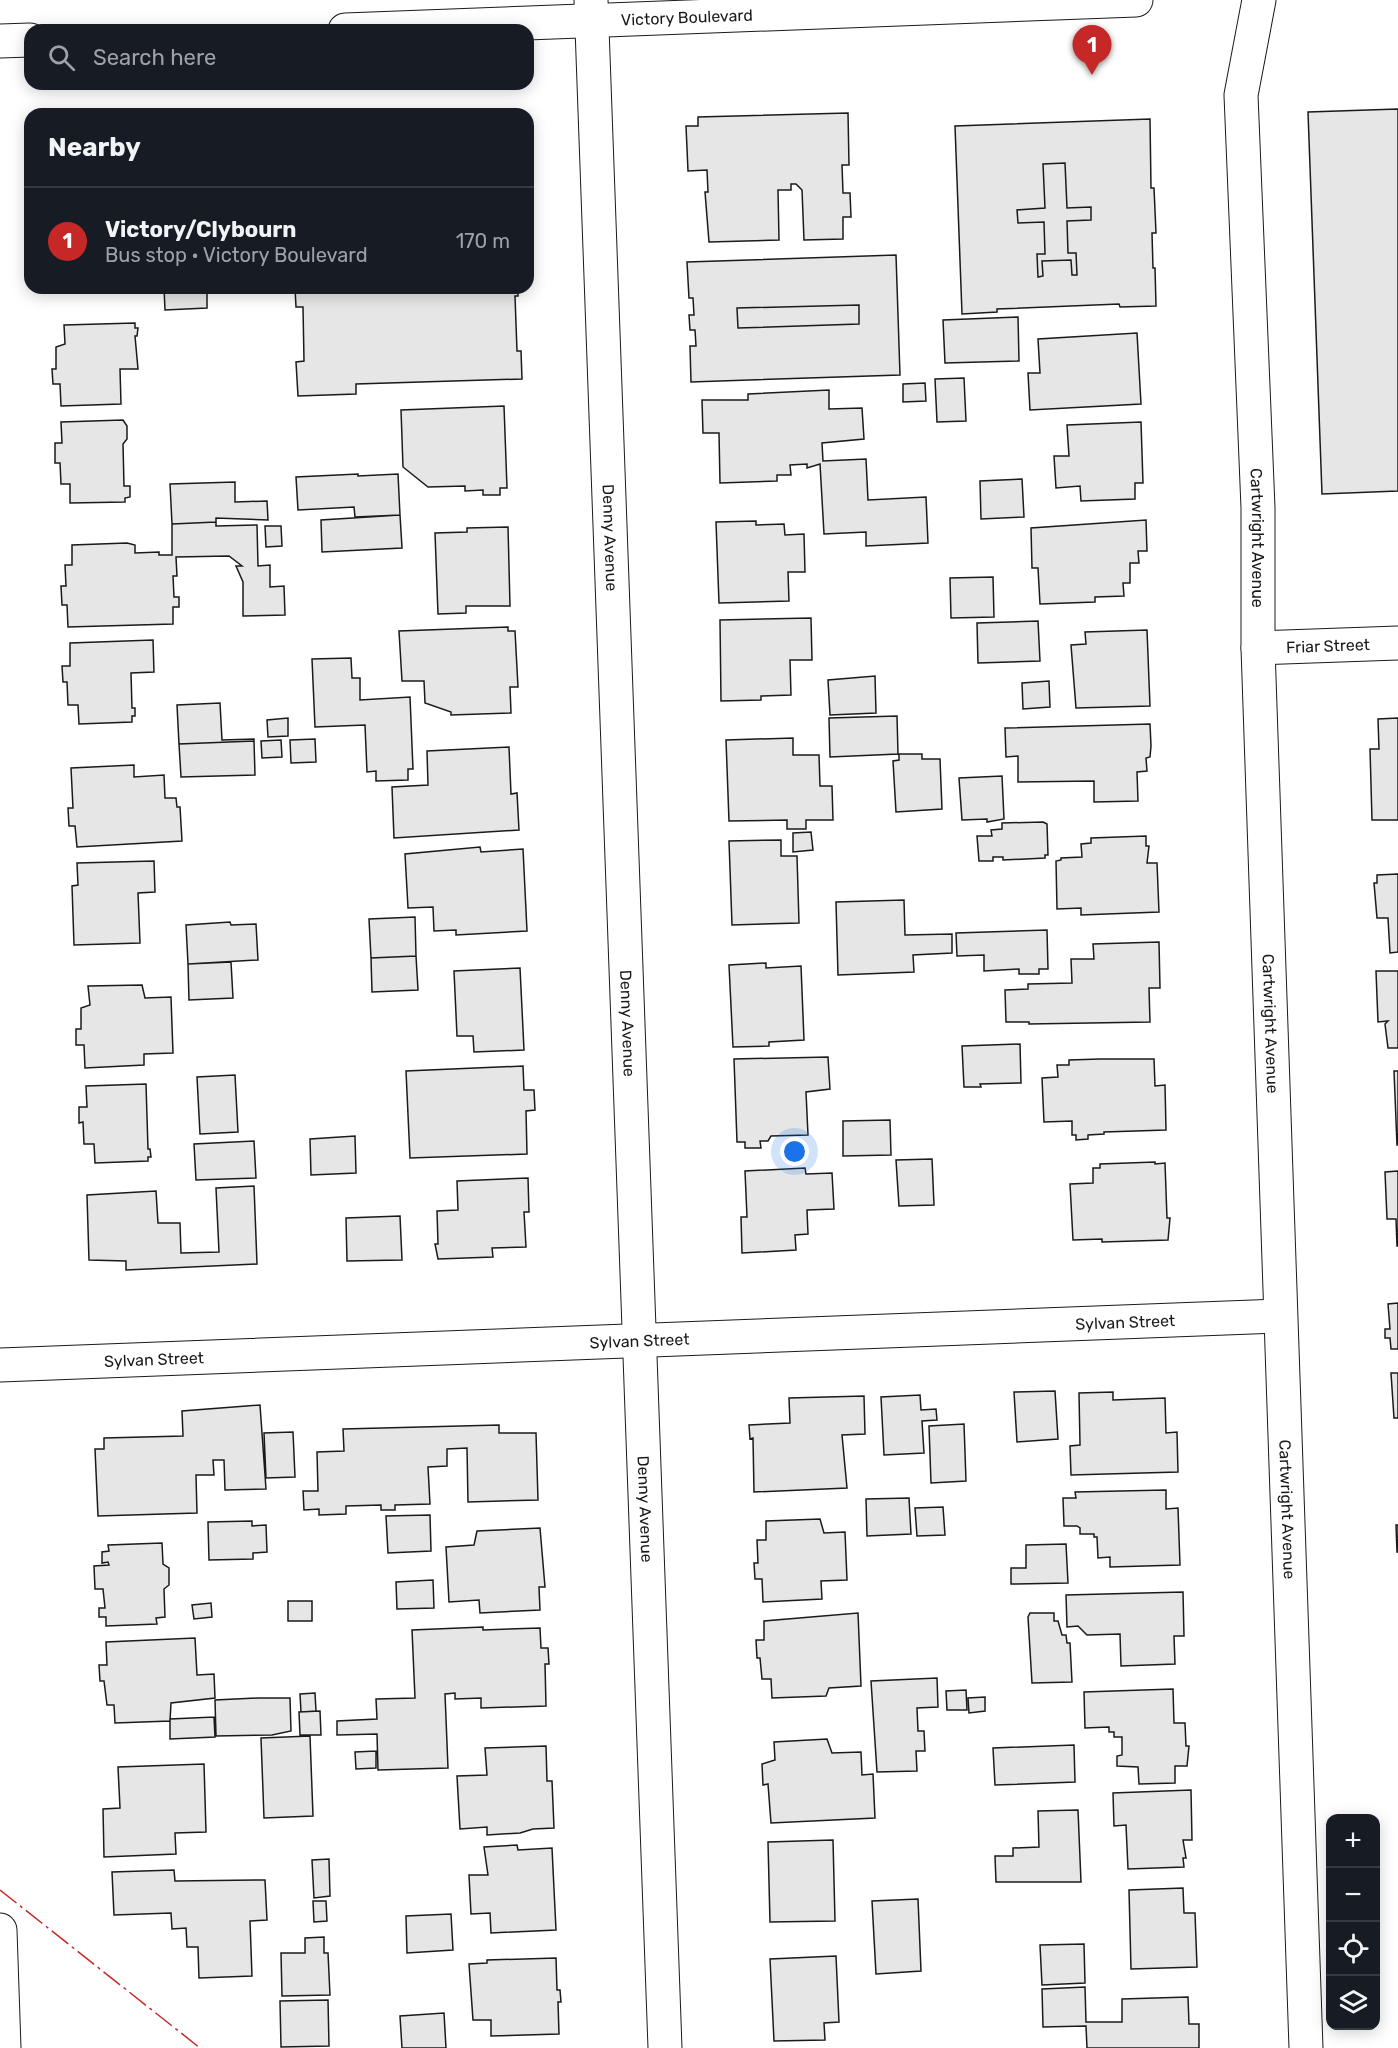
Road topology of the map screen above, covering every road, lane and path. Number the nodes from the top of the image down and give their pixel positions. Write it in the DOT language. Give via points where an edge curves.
graph roads {
  1 [pos="1137,0"];
  2 [pos="1259,0"];
  3 [pos="591,11"];
  4 [pos="423,24"];
  5 [pos="24,40"];
  6 [pos="0,41"];
  7 [pos="1398,643"];
  8 [pos="1258,648"];
  9 [pos="1280,1316"];
  10 [pos="641,1341"];
  11 [pos="0,1365"];
  12 [pos="0,1930"];
  13 [pos="4,2048"];
  14 [pos="665,2048"];
  15 [pos="1306,2048"];
  1 -- 3 [label="street, Victory Boulevard"];
  2 -- 8 [label="street, Cartwright Avenue" via="1241,95 1258,508"];
  3 -- 4 [label="street, Victory Boulevard"];
  3 -- 10 [label="street, Denny Avenue"];
  5 -- 6 [label="street"];
  7 -- 8 [label="street, Friar Street"];
  8 -- 9 [label="street, Cartwright Avenue"];
  9 -- 10 [label="street, Sylvan Street"];
  9 -- 15 [label="street, Cartwright Avenue"];
  10 -- 11 [label="street, Sylvan Street"];
  10 -- 14 [label="street, Denny Avenue"];
  12 -- 13 [label="street"];
}
